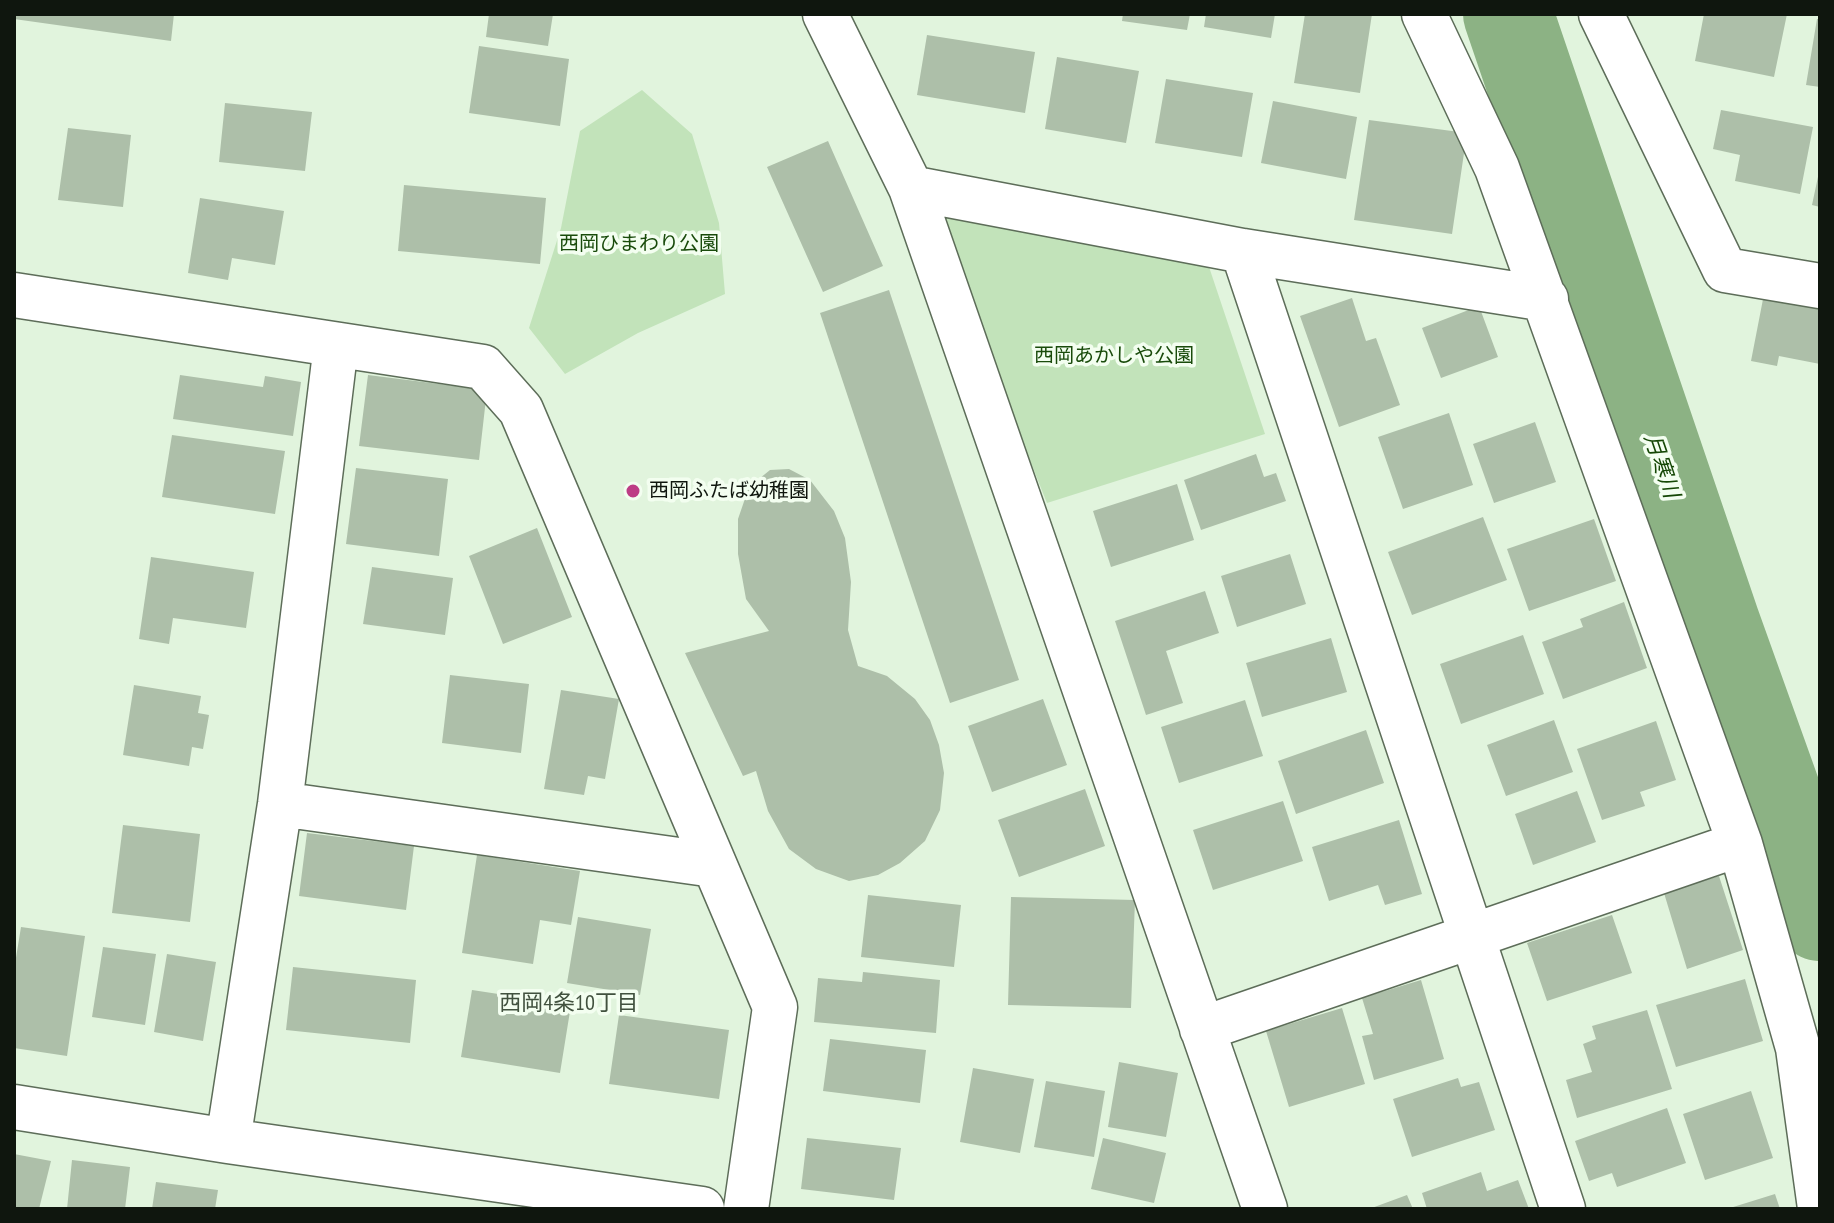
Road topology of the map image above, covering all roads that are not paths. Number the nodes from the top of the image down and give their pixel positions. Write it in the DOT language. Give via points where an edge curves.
graph roads {
  1 [pos="825,14"];
  2 [pos="1424,14"];
  3 [pos="1601,14"];
  4 [pos="911,188"];
  5 [pos="1243,251"];
  6 [pos="1820,286"];
  7 [pos="14,295"];
  8 [pos="1546,299"];
  9 [pos="336,345"];
  10 [pos="280,804"];
  11 [pos="1740,844"];
  12 [pos="714,865"];
  13 [pos="1470,937"];
  14 [pos="1202,1029"];
  15 [pos="14,1107"];
  16 [pos="228,1141"];
  17 [pos="1820,1208"];
  18 [pos="702,1209"];
  19 [pos="746,1209"];
  20 [pos="1265,1209"];
  21 [pos="1563,1209"];
  1 -- 4 [label="street"];
  2 -- 8 [label="street" via="1497,168"];
  3 -- 6 [label="street" via="1725,270"];
  4 -- 5 [label="street"];
  4 -- 14 [label="street"];
  5 -- 8 [label="street"];
  5 -- 13 [label="street"];
  7 -- 9 [label="street"];
  8 -- 11 [label="street"];
  9 -- 10 [label="street"];
  9 -- 12 [label="street" via="483,367 521,410"];
  10 -- 12 [label="street"];
  10 -- 16 [label="street"];
  11 -- 13 [label="street"];
  11 -- 17 [label="street" via="1798,1048"];
  12 -- 19 [label="street" via="775,1007"];
  13 -- 14 [label="street"];
  13 -- 21 [label="street"];
  14 -- 20 [label="street"];
  15 -- 16 [label="street"];
  16 -- 18 [label="street"];
}
